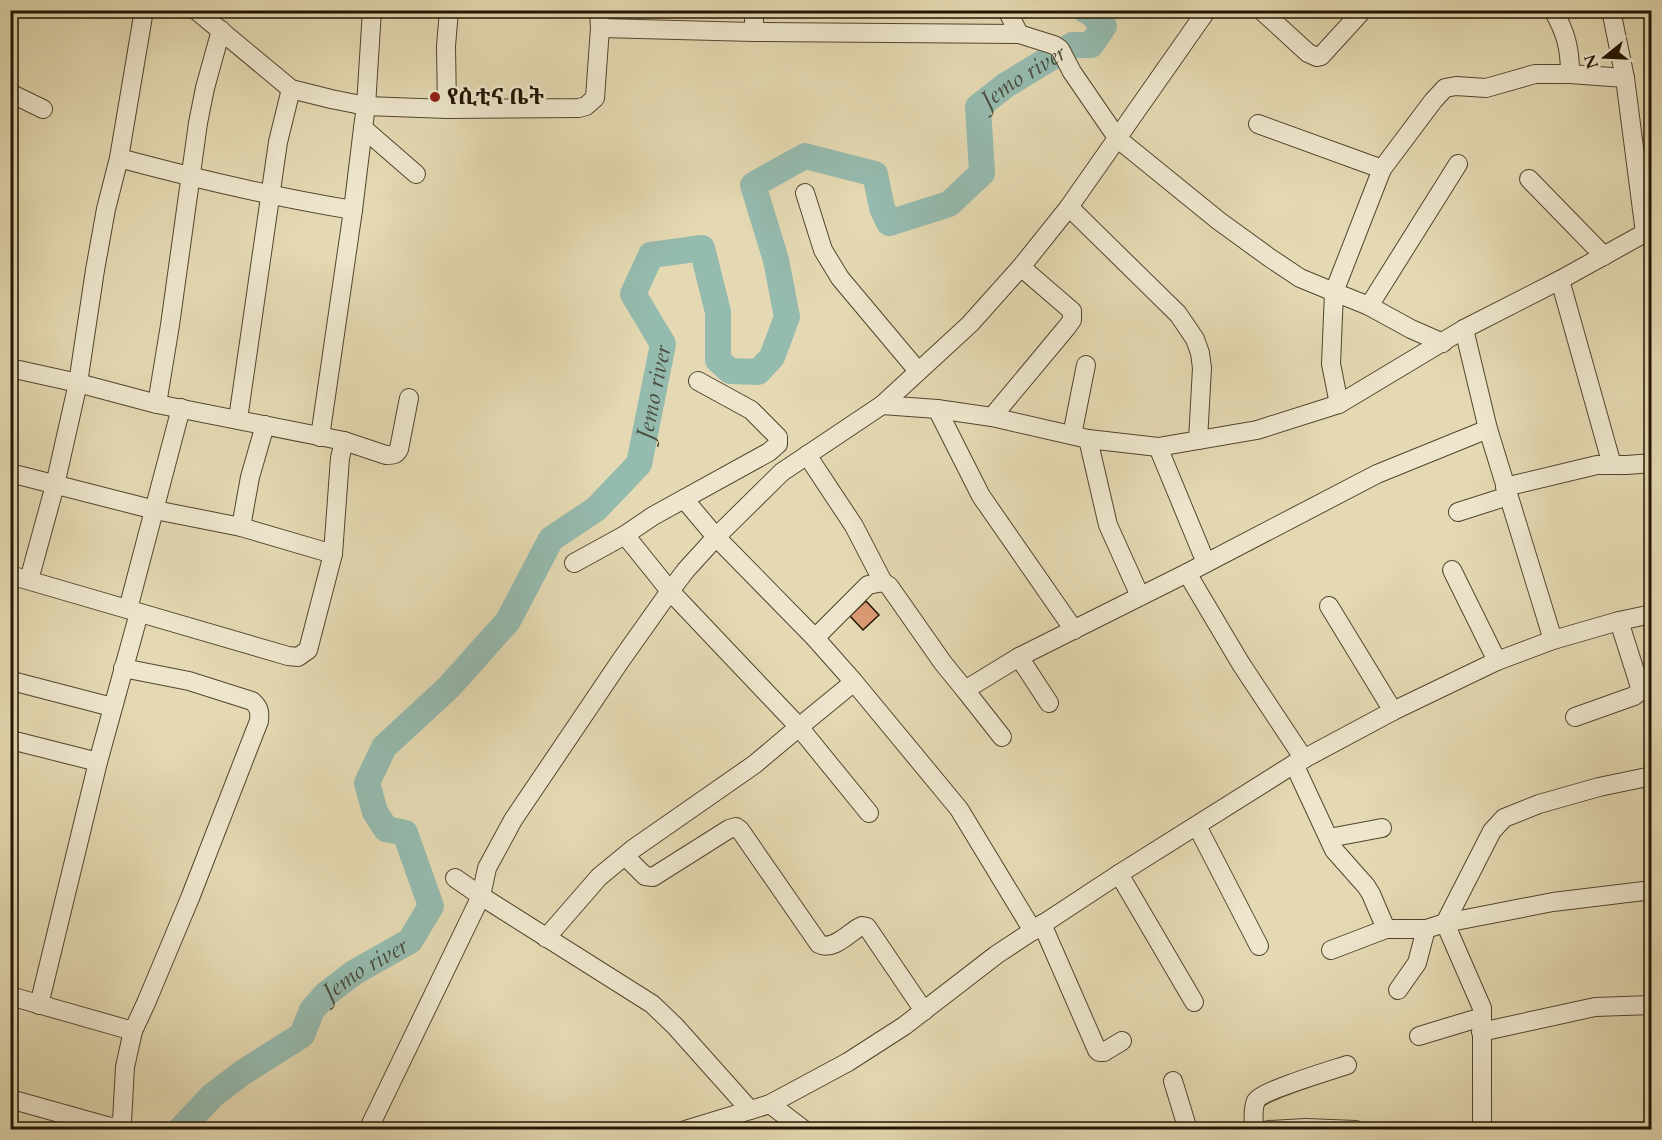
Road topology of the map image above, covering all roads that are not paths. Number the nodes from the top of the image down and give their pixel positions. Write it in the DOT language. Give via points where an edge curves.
graph roads {
  1 [pos="144,10"];
  2 [pos="196,10"];
  3 [pos="372,10"];
  4 [pos="449,10"];
  5 [pos="754,10"];
  6 [pos="1006,10"];
  7 [pos="1207,10"];
  8 [pos="1261,10"];
  9 [pos="1363,10"];
  10 [pos="1553,10"];
  11 [pos="1611,10"];
  12 [pos="599,19"];
  13 [pos="221,30"];
  14 [pos="754,32"];
  15 [pos="1019,34"];
  16 [pos="1570,74"];
  17 [pos="1625,78"];
  18 [pos="291,89"];
  19 [pos="10,93"];
  20 [pos="366,106"];
  21 [pos="43,109"];
  22 [pos="447,109"];
  23 [pos="1258,124"];
  24 [pos="363,128"];
  25 [pos="1118,139"];
  26 [pos="119,158"];
  27 [pos="1458,164"];
  28 [pos="1382,169"];
  29 [pos="416,174"];
  30 [pos="191,177"];
  31 [pos="1529,179"];
  32 [pos="805,193"];
  33 [pos="272,195"];
  34 [pos="1069,207"];
  35 [pos="353,210"];
  36 [pos="1648,231"];
  37 [pos="1604,256"];
  38 [pos="1021,267"];
  39 [pos="1560,280"];
  40 [pos="1334,292"];
  41 [pos="1369,306"];
  42 [pos="1464,329"];
  43 [pos="1443,343"];
  44 [pos="1086,365"];
  45 [pos="10,368"];
  46 [pos="918,371"];
  47 [pos="698,381"];
  48 [pos="78,383"];
  49 [pos="409,398"];
  50 [pos="157,404"];
  51 [pos="1339,404"];
  52 [pos="882,405"];
  53 [pos="181,408"];
  54 [pos="937,409"];
  55 [pos="992,417"];
  56 [pos="238,419"];
  57 [pos="265,425"];
  58 [pos="1488,429"];
  59 [pos="321,437"];
  60 [pos="1080,437"];
  61 [pos="1198,440"];
  62 [pos="344,441"];
  63 [pos="1158,447"];
  64 [pos="807,455"];
  65 [pos="1652,463"];
  66 [pos="1612,465"];
  67 [pos="10,473"];
  68 [pos="55,485"];
  69 [pos="1506,492"];
  70 [pos="684,499"];
  71 [pos="155,510"];
  72 [pos="1458,512"];
  73 [pos="241,527"];
  74 [pos="625,535"];
  75 [pos="716,537"];
  76 [pos="333,554"];
  77 [pos="574,563"];
  78 [pos="1206,563"];
  79 [pos="1452,570"];
  80 [pos="1187,573"];
  81 [pos="10,575"];
  82 [pos="29,580"];
  83 [pos="883,582"];
  84 [pos="670,591"];
  85 [pos="1140,596"];
  86 [pos="1329,606"];
  87 [pos="133,611"];
  88 [pos="1652,614"];
  89 [pos="1619,621"];
  90 [pos="1074,630"];
  91 [pos="814,638"];
  92 [pos="1553,640"];
  93 [pos="1019,657"];
  94 [pos="1497,661"];
  95 [pos="123,668"];
  96 [pos="12,681"];
  97 [pos="854,682"];
  98 [pos="965,690"];
  99 [pos="1049,703"];
  100 [pos="112,707"];
  101 [pos="1393,711"];
  102 [pos="1575,717"];
  103 [pos="799,727"];
  104 [pos="1002,737"];
  105 [pos="10,742"];
  106 [pos="98,762"];
  107 [pos="1299,762"];
  108 [pos="1652,776"];
  109 [pos="869,813"];
  110 [pos="1197,826"];
  111 [pos="1382,828"];
  112 [pos="1329,838"];
  113 [pos="625,856"];
  114 [pos="1119,874"];
  115 [pos="455,878"];
  116 [pos="1652,890"];
  117 [pos="481,896"];
  118 [pos="1445,923"];
  119 [pos="1038,928"];
  120 [pos="1386,929"];
  121 [pos="1426,929"];
  122 [pos="546,938"];
  123 [pos="1259,946"];
  124 [pos="1331,950"];
  125 [pos="1398,990"];
  126 [pos="10,996"];
  127 [pos="1194,1002"];
  128 [pos="39,1005"];
  129 [pos="1652,1005"];
  130 [pos="924,1011"];
  131 [pos="1482,1024"];
  132 [pos="133,1031"];
  133 [pos="1419,1036"];
  134 [pos="1122,1041"];
  135 [pos="1347,1065"];
  136 [pos="1173,1081"];
  137 [pos="10,1099"];
  138 [pos="770,1104"];
  139 [pos="750,1110"];
  140 [pos="1270,1129"];
  141 [pos="368,1130"];
  142 [pos="685,1130"];
  143 [pos="804,1130"];
  144 [pos="1188,1130"];
  145 [pos="1254,1130"];
  146 [pos="1356,1130"];
  147 [pos="1482,1130"];
  1 -- 26 [label="street"];
  2 -- 13 [label="street"];
  3 -- 20 [label="street"];
  4 -- 22 [label="street"];
  5 -- 14 [label="street"];
  6 -- 15 [label="street"];
  7 -- 25 [label="street"];
  8 -- 9 [label="street" via="1317,57"];
  10 -- 16 [label="street" via="1568,45"];
  11 -- 17 [label="street"];
  12 -- 14 [label="street"];
  12 -- 22 [label="street" via="595,98 586,106"];
  13 -- 18 [label="street"];
  13 -- 30 [label="street" via="205,88"];
  14 -- 15 [label="street"];
  15 -- 25 [label="street" via="1060,49"];
  16 -- 17 [label="street"];
  16 -- 28 [label="street" via="1535,74 1486,88 1445,88"];
  17 -- 36 [label="street"];
  18 -- 20 [label="street"];
  18 -- 33 [label="street" via="278,142"];
  19 -- 21 [label="street"];
  20 -- 22 [label="street"];
  20 -- 24 [label="street"];
  23 -- 28 [label="street"];
  24 -- 29 [label="street"];
  24 -- 35 [label="street"];
  25 -- 34 [label="street"];
  25 -- 40 [label="street" via="1270,258 1300,278"];
  26 -- 30 [label="street"];
  26 -- 48 [label="street" via="104,219"];
  27 -- 41 [label="street"];
  28 -- 40 [label="street"];
  30 -- 33 [label="street"];
  30 -- 50 [label="street"];
  31 -- 37 [label="street"];
  32 -- 46 [label="street" via="823,250 840,278"];
  33 -- 35 [label="street"];
  33 -- 56 [label="street"];
  34 -- 38 [label="street"];
  34 -- 61 [label="street" via="1178,314 1194,339 1203,368"];
  35 -- 59 [label="street"];
  36 -- 37 [label="street"];
  37 -- 39 [label="street"];
  38 -- 46 [label="street" via="970,324"];
  38 -- 55 [label="street" via="1072,311 1072,320"];
  39 -- 42 [label="street"];
  39 -- 66 [label="street"];
  40 -- 41 [label="street"];
  40 -- 51 [label="street" via="1332,364"];
  41 -- 43 [label="street"];
  42 -- 43 [label="street"];
  42 -- 58 [label="street"];
  43 -- 51 [label="street"];
  44 -- 60 [label="street"];
  45 -- 48 [label="street"];
  46 -- 52 [label="street"];
  47 -- 70 [label="street" via="752,410 779,441 769,452"];
  48 -- 50 [label="street"];
  48 -- 68 [label="street"];
  49 -- 62 [label="street" via="397,453 386,455"];
  50 -- 53 [label="street"];
  51 -- 61 [label="street" via="1257,430"];
  52 -- 54 [label="street"];
  52 -- 64 [label="street"];
  53 -- 56 [label="street"];
  53 -- 71 [label="street"];
  54 -- 55 [label="street"];
  54 -- 90 [label="street" via="981,496"];
  55 -- 60 [label="street"];
  56 -- 57 [label="street"];
  57 -- 59 [label="street"];
  57 -- 73 [label="street"];
  58 -- 69 [label="street"];
  58 -- 78 [label="street" via="1377,474"];
  59 -- 62 [label="street"];
  60 -- 63 [label="street"];
  60 -- 85 [label="street" via="1108,525"];
  61 -- 63 [label="street"];
  62 -- 76 [label="street"];
  63 -- 78 [label="street"];
  64 -- 75 [label="street" via="782,472"];
  64 -- 83 [label="street" via="854,526"];
  65 -- 66 [label="street"];
  66 -- 69 [label="street" via="1597,465"];
  67 -- 68 [label="street"];
  68 -- 71 [label="street"];
  68 -- 82 [label="street"];
  69 -- 72 [label="street"];
  69 -- 92 [label="street"];
  70 -- 74 [label="street"];
  70 -- 75 [label="street"];
  71 -- 73 [label="street"];
  71 -- 87 [label="street"];
  73 -- 76 [label="street"];
  74 -- 77 [label="street"];
  74 -- 84 [label="street"];
  75 -- 84 [label="street"];
  75 -- 91 [label="street"];
  76 -- 87 [label="street" via="308,650 298,657"];
  78 -- 80 [label="street"];
  79 -- 94 [label="street"];
  80 -- 85 [label="street"];
  80 -- 107 [label="street"];
  81 -- 82 [label="street"];
  82 -- 87 [label="street"];
  83 -- 91 [label="street" via="868,585"];
  83 -- 98 [label="street"];
  84 -- 103 [label="street"];
  84 -- 117 [label="street" via="513,820 487,868"];
  85 -- 90 [label="street"];
  86 -- 101 [label="street"];
  87 -- 95 [label="street" via="134,636"];
  88 -- 89 [label="street"];
  89 -- 92 [label="street"];
  89 -- 102 [label="street" via="1640,691"];
  90 -- 93 [label="street"];
  91 -- 97 [label="street"];
  92 -- 94 [label="street"];
  93 -- 98 [label="street"];
  93 -- 99 [label="street"];
  94 -- 101 [label="street"];
  95 -- 100 [label="street"];
  95 -- 132 [label="street" via="189,681 252,701 260,712 190,898"];
  96 -- 100 [label="street"];
  97 -- 103 [label="street"];
  97 -- 119 [label="street" via="959,808"];
  98 -- 104 [label="street"];
  100 -- 106 [label="street"];
  101 -- 107 [label="street"];
  103 -- 109 [label="street"];
  103 -- 113 [label="street" via="755,764"];
  105 -- 106 [label="street"];
  106 -- 128 [label="street"];
  107 -- 110 [label="street"];
  107 -- 112 [label="street"];
  108 -- 118 [label="street" via="1539,804 1504,818 1492,831"];
  110 -- 114 [label="street"];
  110 -- 123 [label="street"];
  111 -- 112 [label="street"];
  112 -- 120 [label="street" via="1334,850 1371,894"];
  113 -- 122 [label="street" via="599,877"];
  113 -- 130 [label="street" via="645,876 653,877 736,827 819,944 831,946 858,928 867,927"];
  114 -- 119 [label="street"];
  114 -- 127 [label="street"];
  115 -- 117 [label="street"];
  116 -- 118 [label="street" via="1553,902"];
  117 -- 122 [label="street"];
  117 -- 141 [label="street"];
  118 -- 121 [label="street"];
  118 -- 131 [label="street" via="1479,999"];
  119 -- 130 [label="street"];
  119 -- 134 [label="street" via="1097,1050 1104,1052"];
  120 -- 121 [label="street"];
  120 -- 124 [label="street"];
  121 -- 125 [label="street" via="1417,963"];
  122 -- 139 [label="street" via="652,1004"];
  126 -- 128 [label="street"];
  128 -- 132 [label="street"];
  129 -- 131 [label="street" via="1594,1007"];
  130 -- 138 [label="street" via="848,1062"];
  131 -- 133 [label="street"];
  131 -- 147 [label="street"];
  132 -- 137 [label="street" via="125,1067 122,1121 118,1125 110,1127"];
  135 -- 145 [label="street" via="1258,1098 1254,1105"];
  136 -- 144 [label="street"];
  138 -- 139 [label="street"];
  138 -- 143 [label="street"];
  139 -- 142 [label="street"];
  140 -- 146 [label="street"];
}
